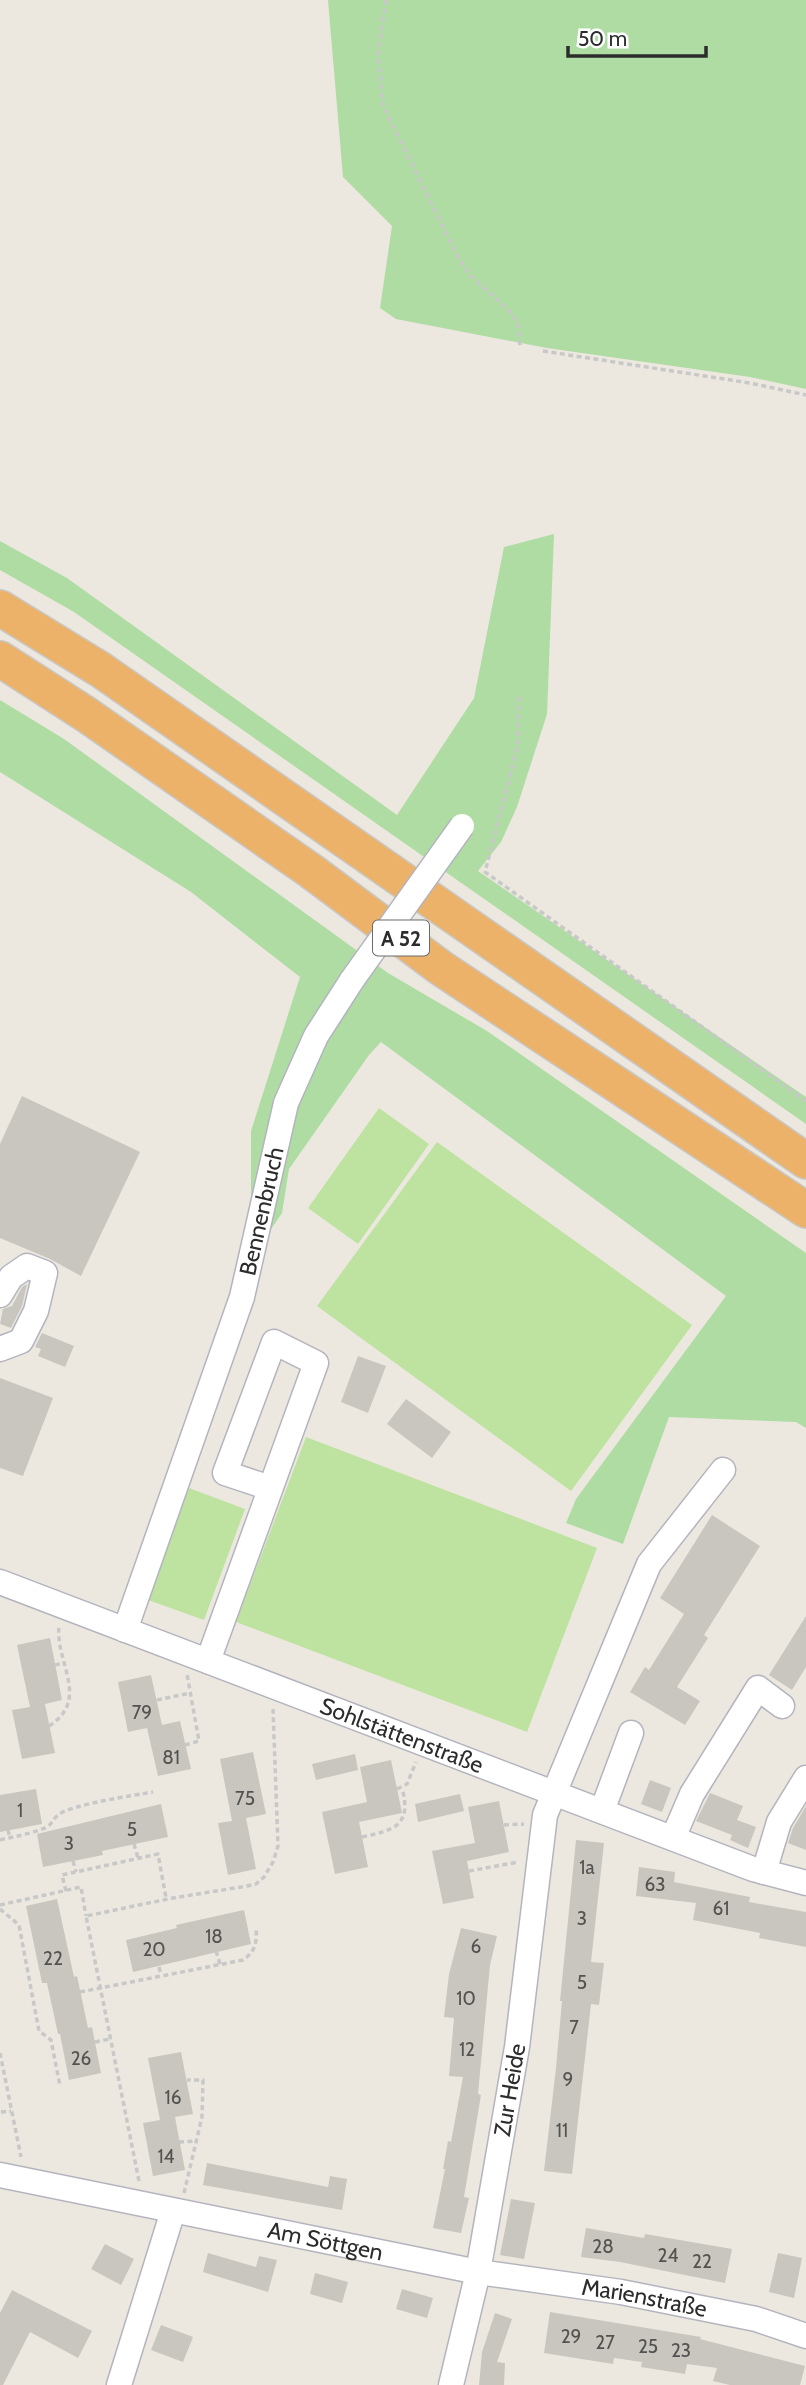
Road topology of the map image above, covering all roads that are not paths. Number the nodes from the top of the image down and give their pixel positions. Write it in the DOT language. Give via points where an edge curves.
graph roads {
  1 [pos="0,608"];
  2 [pos="0,659"];
  3 [pos="462,826"];
  4 [pos="806,1161"];
  5 [pos="806,1210"];
  6 [pos="0,1294"];
  7 [pos="0,1349"];
  8 [pos="723,1470"];
  9 [pos="270,1488"];
  10 [pos="0,1582"];
  11 [pos="125,1630"];
  12 [pos="208,1661"];
  13 [pos="782,1706"];
  14 [pos="631,1733"];
  15 [pos="806,1778"];
  16 [pos="554,1793"];
  17 [pos="602,1811"];
  18 [pos="673,1838"];
  19 [pos="764,1872"];
  20 [pos="806,1883"];
  21 [pos="0,2175"];
  22 [pos="176,2211"];
  23 [pos="478,2272"];
  24 [pos="806,2336"];
  25 [pos="119,2385"];
  26 [pos="451,2385"];
  1 -- 4 [label="highway, A 52" via="101,670"];
  2 -- 5 [label="highway, A 52" via="289,855 441,968"];
  3 -- 11 [label="street, Bennenbruch, bridge" via="316,1035 286,1104 242,1297"];
  6 -- 7 [label="street" via="11,1277 27,1266 45,1273 36,1311 21,1341"];
  8 -- 16 [label="street, Zur Heide" via="649,1564"];
  9 -- 9 [label="street" via="316,1363 274,1342 225,1473"];
  9 -- 12 [label="street"];
  10 -- 11 [label="street, Sohlstättenstraße"];
  11 -- 12 [label="street, Sohlstättenstraße"];
  12 -- 16 [label="street, Sohlstättenstraße"];
  13 -- 18 [label="street" via="758,1688 692,1794"];
  14 -- 17 [label="street"];
  15 -- 19 [label="street" via="779,1822"];
  16 -- 17 [label="street, Sohlstättenstraße"];
  16 -- 23 [label="street, Zur Heide" via="545,1815 538,1859 517,2047"];
  17 -- 18 [label="street, Sohlstättenstraße"];
  18 -- 19 [label="street, Sohlstättenstraße"];
  19 -- 20 [label="street, Sohlstättenstraße"];
  21 -- 22 [label="street, Am Söttgen"];
  22 -- 23 [label="street, Am Söttgen"];
  22 -- 25 [label="street"];
  23 -- 24 [label="street, Marienstraße" via="757,2319"];
  23 -- 26 [label="street, Zur Heide"];
}
